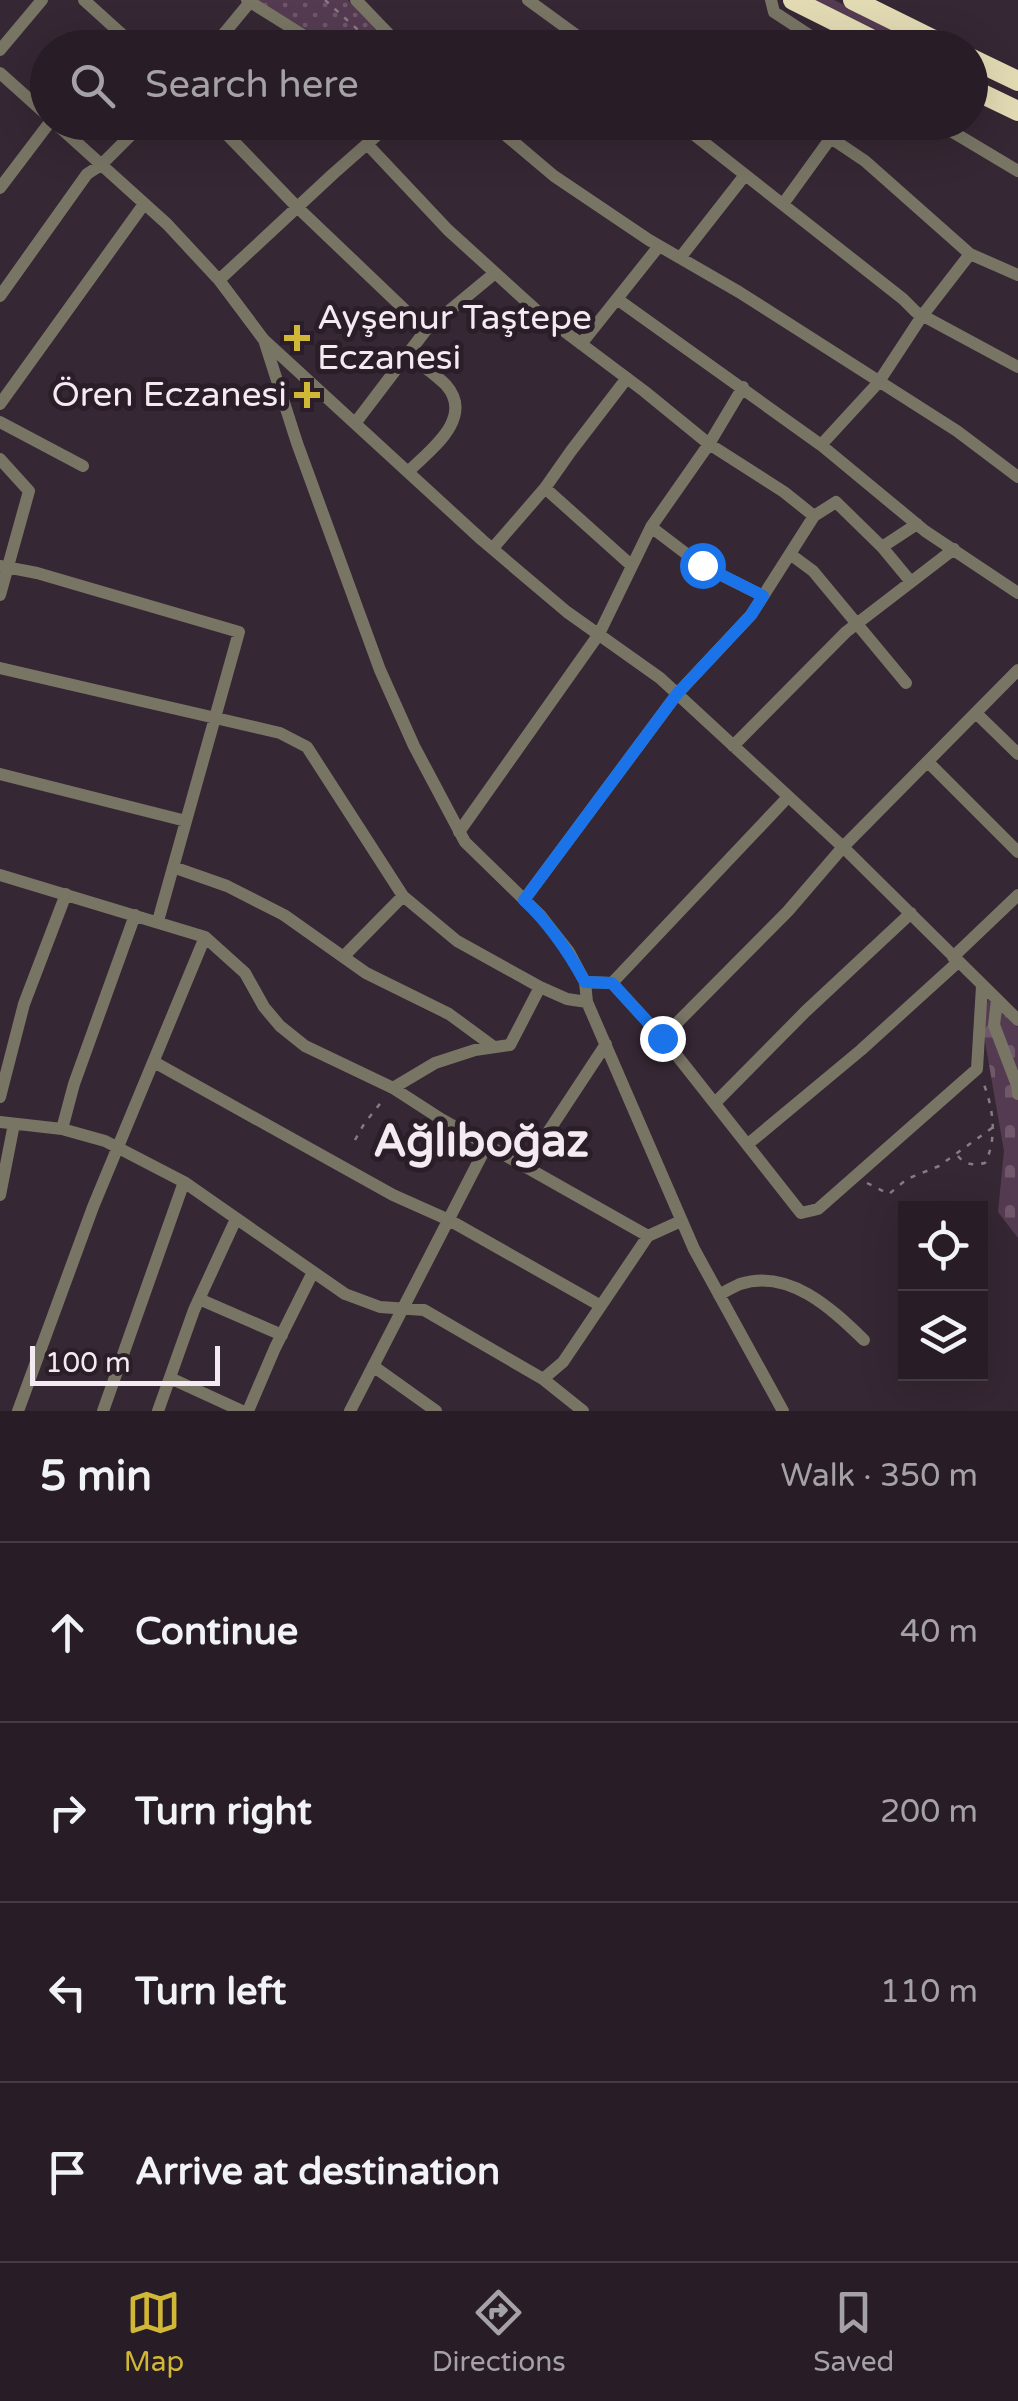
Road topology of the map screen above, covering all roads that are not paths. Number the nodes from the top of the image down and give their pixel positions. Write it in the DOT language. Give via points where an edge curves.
graph roads {
  1 [pos="42,0"];
  2 [pos="84,0"];
  3 [pos="356,0"];
  4 [pos="528,0"];
  5 [pos="771,0"];
  6 [pos="794,0"];
  7 [pos="853,0"];
  8 [pos="249,1"];
  9 [pos="117,30"];
  10 [pos="226,30"];
  11 [pos="295,30"];
  12 [pos="385,30"];
  13 [pos="569,30"];
  14 [pos="802,30"];
  15 [pos="853,30"];
  16 [pos="914,30"];
  17 [pos="0,50"];
  18 [pos="988,67"];
  19 [pos="5,77"];
  20 [pos="1018,81"];
  21 [pos="0,93"];
  22 [pos="988,96"];
  23 [pos="30,100"];
  24 [pos="1018,110"];
  25 [pos="36,140"];
  26 [pos="73,140"];
  27 [pos="126,140"];
  28 [pos="232,140"];
  29 [pos="372,140"];
  30 [pos="511,140"];
  31 [pos="701,140"];
  32 [pos="829,140"];
  33 [pos="832,140"];
  34 [pos="967,140"];
  35 [pos="367,144"];
  36 [pos="101,165"];
  37 [pos="1018,170"];
  38 [pos="745,175"];
  39 [pos="0,188"];
  40 [pos="144,204"];
  41 [pos="783,204"];
  42 [pos="297,207"];
  43 [pos="659,246"];
  44 [pos="970,254"];
  45 [pos="680,258"];
  46 [pos="495,273"];
  47 [pos="1018,274"];
  48 [pos="218,280"];
  49 [pos="0,296"];
  50 [pos="617,299"];
  51 [pos="922,316"];
  52 [pos="426,330"];
  53 [pos="264,340"];
  54 [pos="581,344"];
  55 [pos="408,354"];
  56 [pos="1018,367"];
  57 [pos="627,378"];
  58 [pos="878,383"];
  59 [pos="743,387"];
  60 [pos="0,404"];
  61 [pos="0,422"];
  62 [pos="356,422"];
  63 [pos="709,444"];
  64 [pos="821,445"];
  65 [pos="0,459"];
  66 [pos="83,466"];
  67 [pos="409,472"];
  68 [pos="1018,477"];
  69 [pos="545,488"];
  70 [pos="814,516"];
  71 [pos="917,524"];
  72 [pos="651,527"];
  73 [pos="492,548"];
  74 [pos="882,548"];
  75 [pos="954,550"];
  76 [pos="790,554"];
  77 [pos="632,566"];
  78 [pos="4,567"];
  79 [pos="911,582"];
  80 [pos="1018,593"];
  81 [pos="0,595"];
  82 [pos="763,596"];
  83 [pos="856,624"];
  84 [pos="599,634"];
  85 [pos="0,668"];
  86 [pos="1018,670"];
  87 [pos="906,683"];
  88 [pos="677,694"];
  89 [pos="977,714"];
  90 [pos="215,718"];
  91 [pos="733,746"];
  92 [pos="1018,754"];
  93 [pos="928,763"];
  94 [pos="0,774"];
  95 [pos="788,797"];
  96 [pos="186,821"];
  97 [pos="459,832"];
  98 [pos="843,847"];
  99 [pos="1018,852"];
  100 [pos="173,867"];
  101 [pos="0,875"];
  102 [pos="66,894"];
  103 [pos="1018,895"];
  104 [pos="403,896"];
  105 [pos="524,900"];
  106 [pos="135,914"];
  107 [pos="911,914"];
  108 [pos="158,921"];
  109 [pos="205,937"];
  110 [pos="344,956"];
  111 [pos="955,959"];
  112 [pos="585,982"];
  113 [pos="612,983"];
  114 [pos="982,986"];
  115 [pos="540,987"];
  116 [pos="998,1000"];
  117 [pos="587,1002"];
  118 [pos="1018,1020"];
  119 [pos="662,1038"];
  120 [pos="606,1044"];
  121 [pos="494,1047"];
  122 [pos="154,1062"];
  123 [pos="393,1088"];
  124 [pos="1018,1094"];
  125 [pos="0,1097"];
  126 [pos="714,1103"];
  127 [pos="7,1123"];
  128 [pos="62,1129"];
  129 [pos="748,1144"];
  130 [pos="487,1145"];
  131 [pos="119,1148"];
  132 [pos="525,1166"];
  133 [pos="184,1182"];
  134 [pos="0,1196"];
  135 [pos="236,1219"];
  136 [pos="449,1220"];
  137 [pos="681,1220"];
  138 [pos="648,1236"];
  139 [pos="312,1272"];
  140 [pos="719,1295"];
  141 [pos="199,1299"];
  142 [pos="601,1306"];
  143 [pos="402,1310"];
  144 [pos="282,1335"];
  145 [pos="864,1340"];
  146 [pos="373,1366"];
  147 [pos="170,1378"];
  148 [pos="543,1379"];
  149 [pos="18,1411"];
  150 [pos="103,1411"];
  151 [pos="158,1411"];
  152 [pos="245,1411"];
  153 [pos="350,1411"];
  154 [pos="436,1411"];
  155 [pos="583,1411"];
  156 [pos="784,1411"];
  1 -- 17 [label="street"];
  2 -- 9 [label="street"];
  3 -- 12 [label="street"];
  4 -- 13 [label="street"];
  5 -- 14 [label="street" via="774,12"];
  6 -- 15 [label="highway"];
  7 -- 16 [label="highway"];
  8 -- 10 [label="street"];
  8 -- 11 [label="street"];
  18 -- 20 [label="highway"];
  19 -- 21 [label="street"];
  19 -- 23 [label="street"];
  22 -- 24 [label="highway"];
  25 -- 39 [label="street"];
  26 -- 36 [label="street"];
  27 -- 36 [label="street"];
  28 -- 42 [label="street"];
  29 -- 35 [label="street"];
  30 -- 43 [label="street"];
  31 -- 38 [label="street"];
  32 -- 41 [label="street"];
  33 -- 44 [label="street"];
  34 -- 37 [label="street"];
  35 -- 42 [label="street"];
  35 -- 46 [label="street"];
  36 -- 40 [label="street"];
  36 -- 49 [label="street"];
  38 -- 41 [label="street"];
  38 -- 45 [label="street"];
  40 -- 48 [label="street"];
  40 -- 60 [label="street"];
  41 -- 51 [label="street"];
  42 -- 48 [label="street"];
  42 -- 52 [label="street"];
  43 -- 45 [label="street"];
  43 -- 50 [label="street"];
  44 -- 47 [label="street"];
  44 -- 51 [label="street"];
  45 -- 58 [label="street"];
  46 -- 52 [label="street"];
  46 -- 54 [label="street"];
  48 -- 53 [label="street"];
  50 -- 54 [label="street"];
  50 -- 59 [label="street"];
  51 -- 56 [label="street"];
  51 -- 58 [label="street"];
  52 -- 55 [label="street"];
  53 -- 62 [label="street"];
  53 -- 97 [label="street" via="380,670"];
  54 -- 57 [label="street"];
  55 -- 62 [label="street"];
  55 -- 67 [label="street" via="447,386 455,414 451,428"];
  57 -- 63 [label="street"];
  57 -- 69 [label="street"];
  58 -- 64 [label="street"];
  58 -- 68 [label="street"];
  59 -- 63 [label="street"];
  59 -- 64 [label="street"];
  61 -- 66 [label="street"];
  62 -- 67 [label="street"];
  63 -- 70 [label="street"];
  63 -- 72 [label="street"];
  64 -- 71 [label="street"];
  65 -- 78 [label="street" via="29,492"];
  67 -- 73 [label="street"];
  69 -- 73 [label="street"];
  69 -- 77 [label="street"];
  70 -- 74 [label="street" via="836,502"];
  70 -- 76 [label="street"];
  71 -- 74 [label="street"];
  71 -- 75 [label="street"];
  72 -- 77 [label="street"];
  72 -- 82 [label="street" via="702,565"];
  73 -- 84 [label="street"];
  74 -- 79 [label="street"];
  75 -- 79 [label="street"];
  75 -- 80 [label="street"];
  76 -- 82 [label="street"];
  76 -- 83 [label="street" via="813,571"];
  77 -- 84 [label="street"];
  78 -- 81 [label="street"];
  78 -- 90 [label="street" via="240,632"];
  79 -- 83 [label="street"];
  82 -- 88 [label="street"];
  83 -- 87 [label="street"];
  83 -- 91 [label="street"];
  84 -- 88 [label="street"];
  84 -- 97 [label="street"];
  85 -- 90 [label="street"];
  86 -- 89 [label="street"];
  88 -- 91 [label="street"];
  88 -- 105 [label="street"];
  89 -- 92 [label="street"];
  89 -- 93 [label="street"];
  90 -- 96 [label="street"];
  90 -- 104 [label="street" via="280,733 307,747"];
  91 -- 95 [label="street"];
  93 -- 98 [label="street"];
  93 -- 99 [label="street"];
  94 -- 96 [label="street"];
  95 -- 98 [label="street"];
  95 -- 113 [label="street"];
  96 -- 100 [label="street"];
  97 -- 105 [label="street"];
  98 -- 107 [label="street"];
  98 -- 119 [label="street"];
  100 -- 108 [label="street"];
  100 -- 110 [label="street" via="284,915"];
  101 -- 102 [label="street"];
  102 -- 106 [label="street"];
  102 -- 125 [label="street" via="24,1004"];
  103 -- 111 [label="street"];
  104 -- 110 [label="street"];
  104 -- 115 [label="street" via="457,942"];
  105 -- 112 [label="street" via="569,952"];
  106 -- 108 [label="street"];
  106 -- 128 [label="street"];
  107 -- 111 [label="street"];
  107 -- 126 [label="street"];
  108 -- 109 [label="street"];
  109 -- 122 [label="street"];
  109 -- 123 [label="street" via="245,972 280,1026 305,1046"];
  110 -- 121 [label="street"];
  111 -- 114 [label="street"];
  111 -- 129 [label="street" via="861,1050"];
  112 -- 113 [label="street"];
  112 -- 117 [label="street"];
  113 -- 119 [label="street"];
  114 -- 116 [label="street"];
  114 -- 129 [label="street" via="977,1069 818,1209 800,1212"];
  115 -- 117 [label="street"];
  115 -- 121 [label="street" via="510,1045"];
  116 -- 118 [label="street"];
  116 -- 124 [label="street" via="994,1025"];
  117 -- 120 [label="street"];
  119 -- 126 [label="street"];
  120 -- 132 [label="street"];
  120 -- 137 [label="street"];
  121 -- 123 [label="street" via="435,1063"];
  122 -- 131 [label="street"];
  122 -- 136 [label="street"];
  123 -- 130 [label="street"];
  126 -- 129 [label="street"];
  127 -- 128 [label="street"];
  127 -- 134 [label="street"];
  128 -- 131 [label="street"];
  130 -- 132 [label="street"];
  130 -- 136 [label="street"];
  131 -- 133 [label="street"];
  131 -- 149 [label="street"];
  132 -- 138 [label="street"];
  133 -- 135 [label="street"];
  133 -- 150 [label="street"];
  135 -- 139 [label="street"];
  135 -- 141 [label="street"];
  136 -- 142 [label="street"];
  136 -- 143 [label="street"];
  137 -- 138 [label="street"];
  137 -- 140 [label="street"];
  138 -- 142 [label="street"];
  139 -- 143 [label="street" via="346,1294"];
  139 -- 144 [label="street"];
  140 -- 145 [label="street" via="751,1282 784,1284 837,1314"];
  140 -- 156 [label="street"];
  141 -- 144 [label="street"];
  141 -- 147 [label="street"];
  142 -- 148 [label="street" via="563,1362"];
  143 -- 146 [label="street"];
  143 -- 148 [label="street" via="424,1310"];
  144 -- 152 [label="street"];
  146 -- 153 [label="street"];
  146 -- 154 [label="street"];
  147 -- 151 [label="street"];
  147 -- 152 [label="street"];
  148 -- 155 [label="street"];
}
